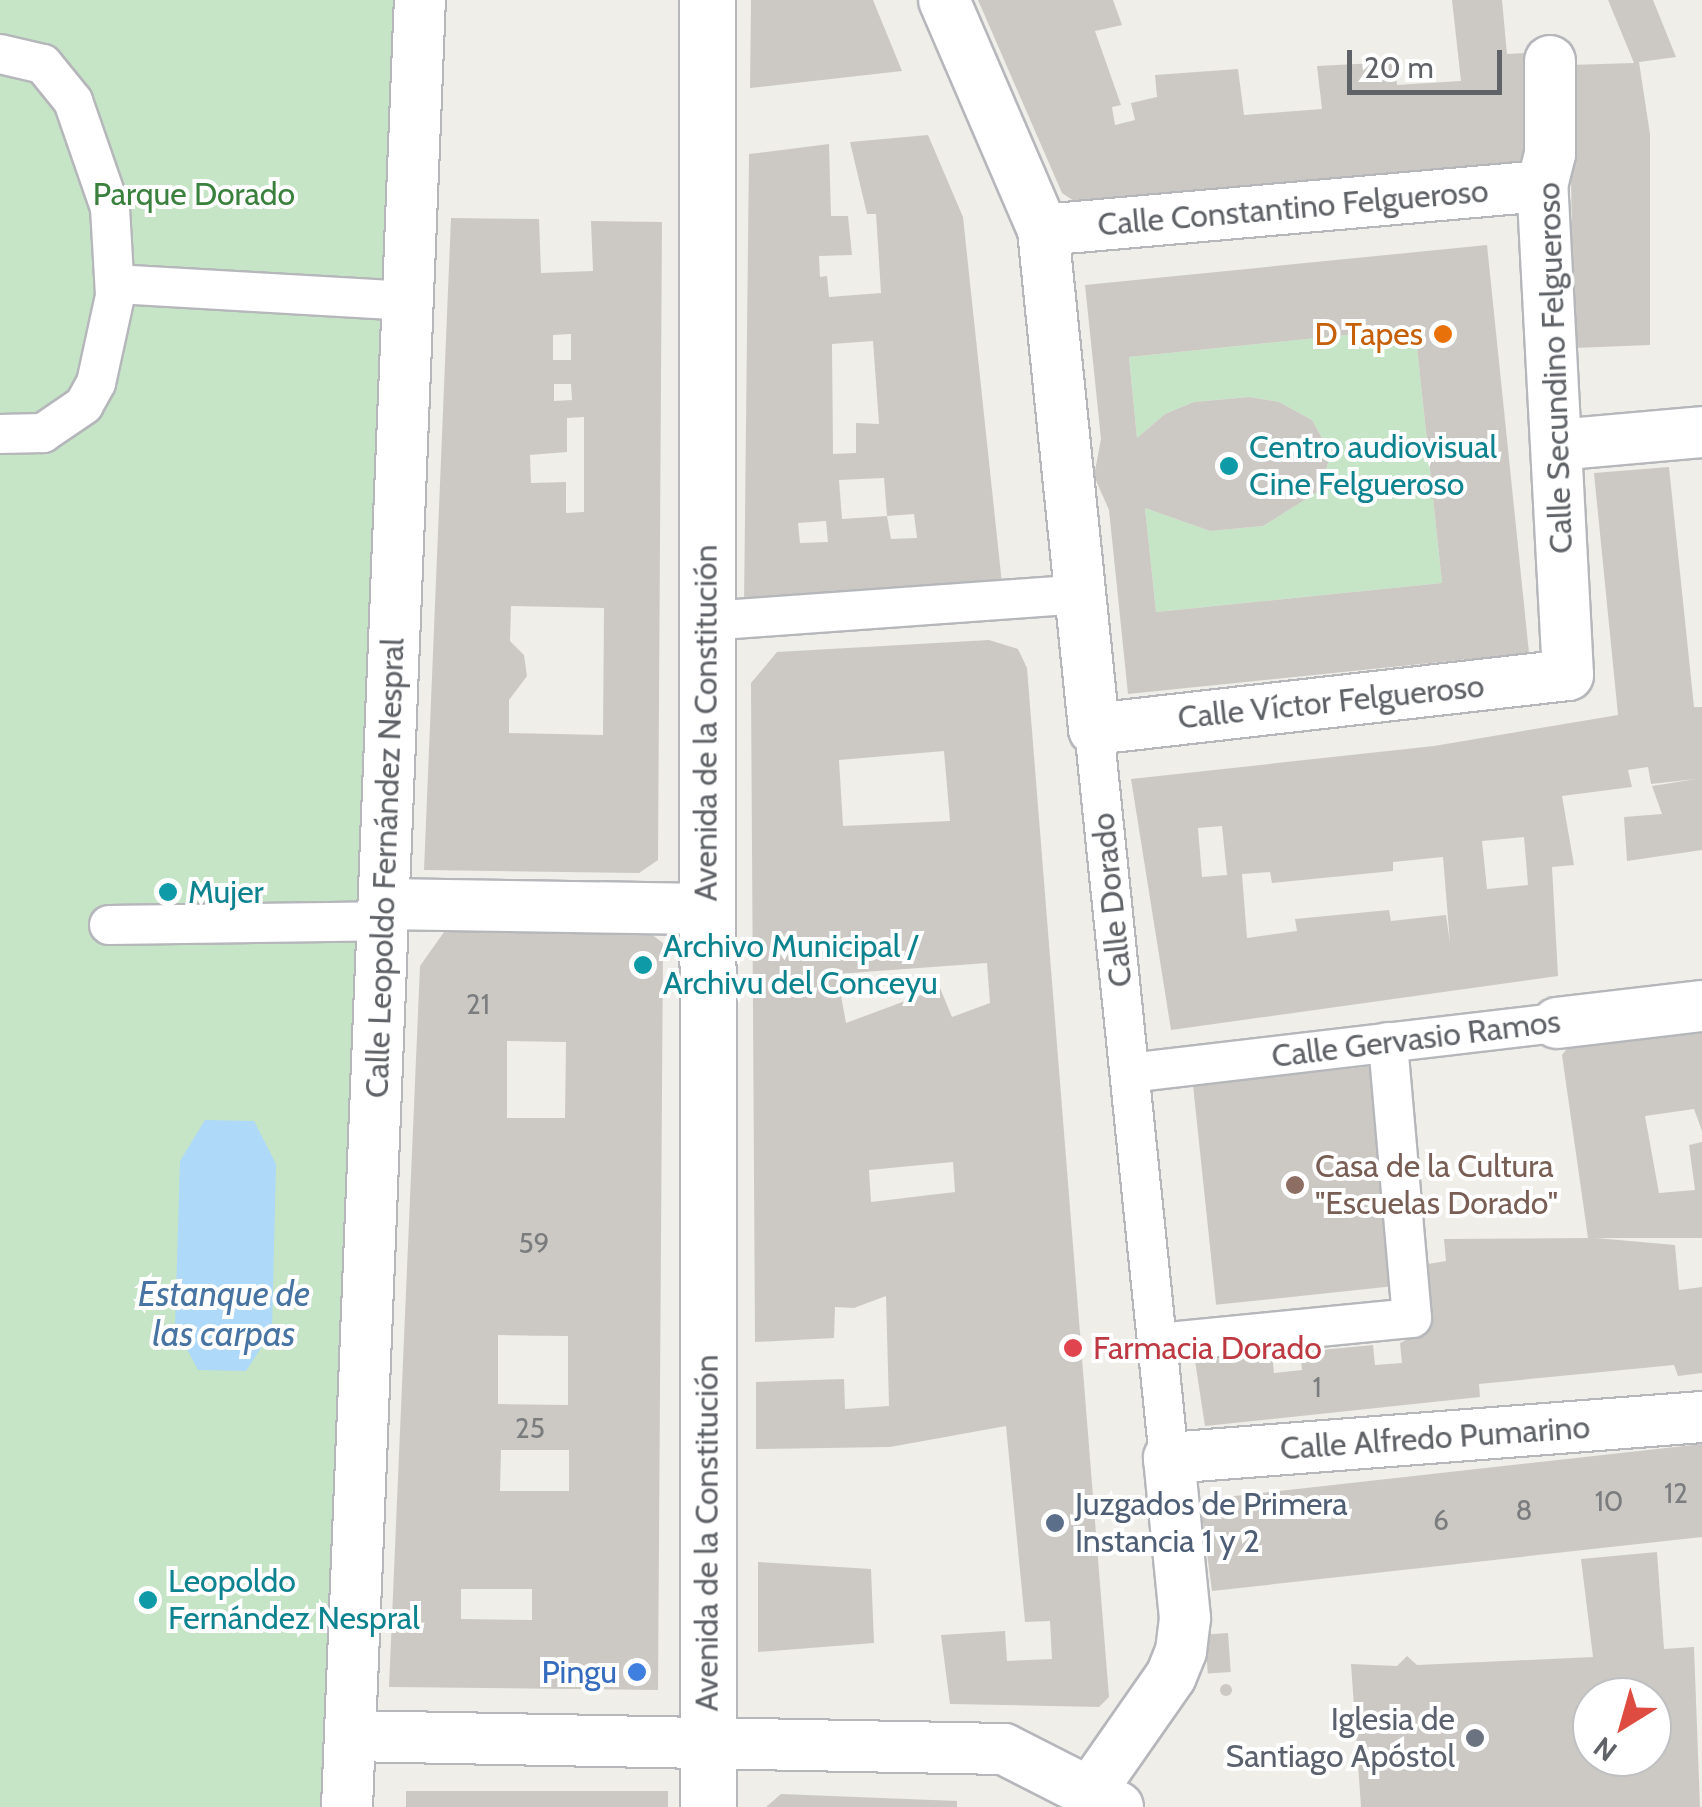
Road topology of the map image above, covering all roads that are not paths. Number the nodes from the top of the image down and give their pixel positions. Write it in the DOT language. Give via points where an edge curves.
graph roads {
  1 [pos="420,0"];
  2 [pos="707,0"];
  3 [pos="944,0"];
  4 [pos="0,54"];
  5 [pos="1550,60"];
  6 [pos="1542,186"];
  7 [pos="1043,230"];
  8 [pos="115,284"];
  9 [pos="408,301"];
  10 [pos="1702,432"];
  11 [pos="0,434"];
  12 [pos="1557,445"];
  13 [pos="1080,594"];
  14 [pos="706,621"];
  15 [pos="1568,675"];
  16 [pos="1094,729"];
  17 [pos="706,909"];
  18 [pos="383,912"];
  19 [pos="109,925"];
  20 [pos="1702,1006"];
  21 [pos="1557,1023"];
  22 [pos="1388,1042"];
  23 [pos="1130,1072"];
  24 [pos="1157,1343"];
  25 [pos="1702,1417"];
  26 [pos="1169,1458"];
  27 [pos="338,1736"];
  28 [pos="708,1738"];
  29 [pos="1096,1802"];
  30 [pos="347,1807"];
  31 [pos="708,1807"];
  1 -- 9 [label="street, Calle Leopoldo Fernández Nespral"];
  2 -- 14 [label="street, Avenida de la Constitución"];
  3 -- 7 [label="street, Calle Dorado"];
  4 -- 8 [label="street" via="43,64 73,101 110,208"];
  5 -- 6 [label="street, Calle Secundino Felgueroso" via="1550,154"];
  6 -- 7 [label="street, Calle Constantino Felgueroso"];
  6 -- 12 [label="street, Calle Secundino Felgueroso"];
  7 -- 13 [label="street, Calle Dorado"];
  8 -- 9 [label="street"];
  8 -- 11 [label="street" via="96,383 84,405 43,433"];
  9 -- 18 [label="street, Calle Leopoldo Fernández Nespral"];
  10 -- 12 [label="street"];
  12 -- 15 [label="street, Calle Secundino Felgueroso"];
  13 -- 14 [label="street"];
  13 -- 16 [label="street, Calle Dorado"];
  14 -- 17 [label="street, Avenida de la Constitución"];
  15 -- 16 [label="street, Calle Víctor Felgueroso"];
  16 -- 23 [label="street, Calle Dorado"];
  17 -- 18 [label="street"];
  17 -- 28 [label="street, Avenida de la Constitución"];
  18 -- 19 [label="street"];
  18 -- 27 [label="street, Calle Leopoldo Fernández Nespral"];
  20 -- 21 [label="street, Calle Gervasio Ramos"];
  21 -- 22 [label="street, Calle Gervasio Ramos"];
  22 -- 23 [label="street, Calle Gervasio Ramos"];
  22 -- 24 [label="street" via="1412,1318"];
  23 -- 24 [label="street, Calle Dorado"];
  24 -- 26 [label="street, Calle Dorado"];
  25 -- 26 [label="street, Calle Alfredo Pumarino"];
  26 -- 29 [label="street, Calle Dorado" via="1185,1618 1181,1651"];
  27 -- 28 [label="street"];
  27 -- 30 [label="street, Calle Leopoldo Fernández Nespral"];
  28 -- 29 [label="street" via="1004,1749"];
  28 -- 31 [label="street, Avenida de la Constitución"];
}
